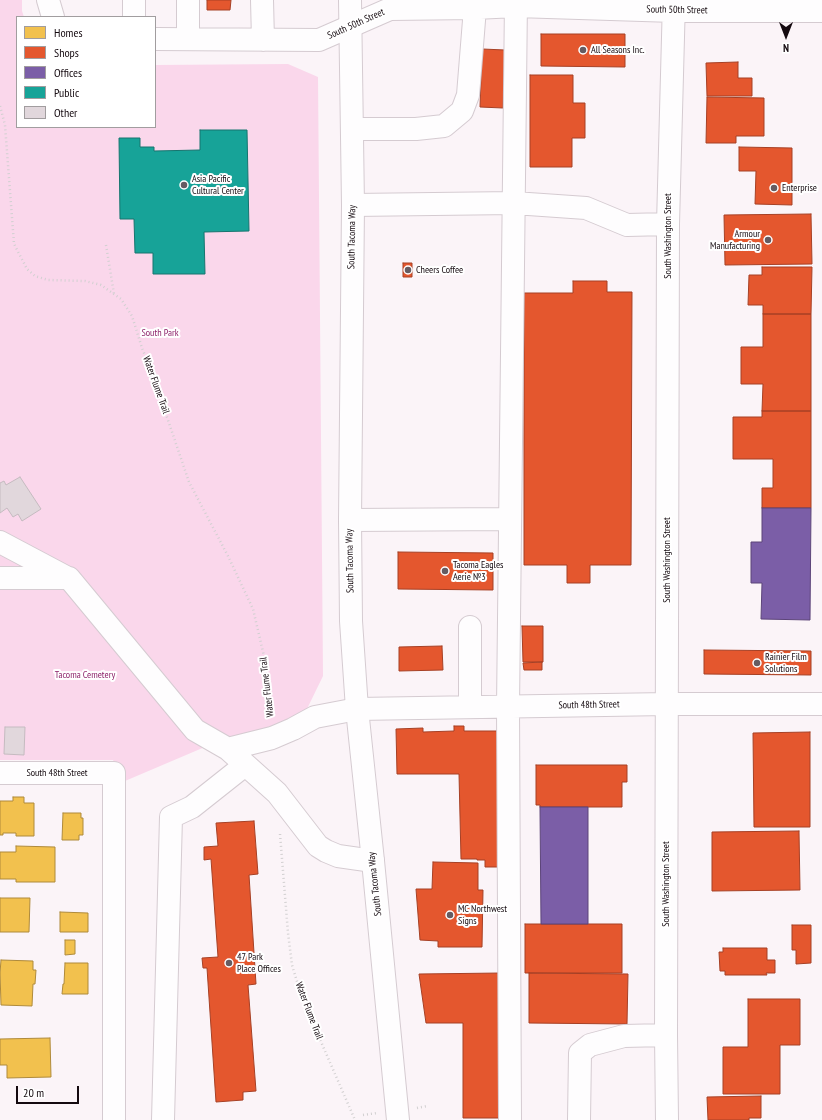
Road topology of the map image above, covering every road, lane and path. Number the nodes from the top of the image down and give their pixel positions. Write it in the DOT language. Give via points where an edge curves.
graph roads {
  1 [pos="48,0"];
  2 [pos="134,0"];
  3 [pos="188,0"];
  4 [pos="262,0"];
  5 [pos="350,0"];
  6 [pos="516,3"];
  7 [pos="674,5"];
  8 [pos="475,8"];
  9 [pos="822,11"];
  10 [pos="53,16"];
  11 [pos="134,16"];
  12 [pos="351,26"];
  13 [pos="156,39"];
  14 [pos="188,39"];
  15 [pos="263,40"];
  16 [pos="0,106"];
  17 [pos="352,129"];
  18 [pos="514,203"];
  19 [pos="353,205"];
  20 [pos="668,224"];
  21 [pos="106,245"];
  22 [pos="114,294"];
  23 [pos="350,520"];
  24 [pos="510,520"];
  25 [pos="0,542"];
  26 [pos="0,578"];
  27 [pos="69,578"];
  28 [pos="470,627"];
  29 [pos="667,704"];
  30 [pos="822,704"];
  31 [pos="470,707"];
  32 [pos="508,707"];
  33 [pos="357,709"];
  34 [pos="271,719"];
  35 [pos="228,749"];
  36 [pos="246,765"];
  37 [pos="0,773"];
  38 [pos="280,829"];
  39 [pos="373,861"];
  40 [pos="666,1035"];
  41 [pos="114,1120"];
  42 [pos="163,1120"];
  43 [pos="355,1120"];
  44 [pos="398,1120"];
  45 [pos="510,1120"];
  46 [pos="579,1120"];
  47 [pos="667,1120"];
  1 -- 10 [label="street"];
  2 -- 11 [label="street"];
  3 -- 14 [label="street"];
  4 -- 15 [label="street"];
  5 -- 12 [label="street, South Tacoma Way"];
  6 -- 7 [label="street, South 50th Street"];
  6 -- 8 [label="street, South 50th Street"];
  6 -- 18 [label="street"];
  7 -- 9 [label="street, South 50th Street"];
  7 -- 20 [label="street, South Washington Street"];
  8 -- 12 [label="street, South 50th Street" via="390,9"];
  8 -- 17 [label="street" via="468,95 462,111 444,126 416,129"];
  12 -- 15 [label="street, South 50th Street" via="319,40"];
  12 -- 17 [label="street, South Tacoma Way"];
  13 -- 14 [label="street, South 50th Street"];
  14 -- 15 [label="street, South 50th Street"];
  16 -- 22 [label="path, Water Flume Trail" via="5,125 14,244 27,269 35,276 48,280 85,281 101,285"];
  17 -- 19 [label="street, South Tacoma Way"];
  18 -- 19 [label="street"];
  18 -- 20 [label="street" via="586,208 627,225"];
  18 -- 24 [label="street"];
  19 -- 23 [label="street, South Tacoma Way"];
  20 -- 29 [label="street, South Washington Street"];
  21 -- 22 [label="path"];
  22 -- 34 [label="path, Water Flume Trail" via="121,299 132,316 189,482 253,609 264,656"];
  23 -- 24 [label="street"];
  23 -- 33 [label="street, South Tacoma Way" via="351,621"];
  24 -- 32 [label="street"];
  25 -- 27 [label="street"];
  26 -- 27 [label="street"];
  27 -- 35 [label="street" via="195,730"];
  28 -- 31 [label="street"];
  29 -- 30 [label="street, South 48th Street"];
  29 -- 32 [label="street, South 48th Street"];
  29 -- 40 [label="street, South Washington Street"];
  31 -- 32 [label="street, South 48th Street"];
  31 -- 33 [label="street, South 48th Street"];
  32 -- 45 [label="street"];
  33 -- 35 [label="street, South 48th Street" via="315,717 272,738"];
  33 -- 39 [label="street, South Tacoma Way"];
  35 -- 36 [label="street"];
  36 -- 39 [label="street" via="277,793 318,846 338,856"];
  36 -- 42 [label="street" via="192,807 171,817"];
  37 -- 41 [label="street, South 48th Street" via="114,773"];
  38 -- 43 [label="path, Water Flume Trail" via="292,965 302,998"];
  39 -- 44 [label="street, South Tacoma Way"];
  40 -- 46 [label="street" via="624,1036 590,1044 580,1053"];
  40 -- 47 [label="street, South Washington Street"];
}
